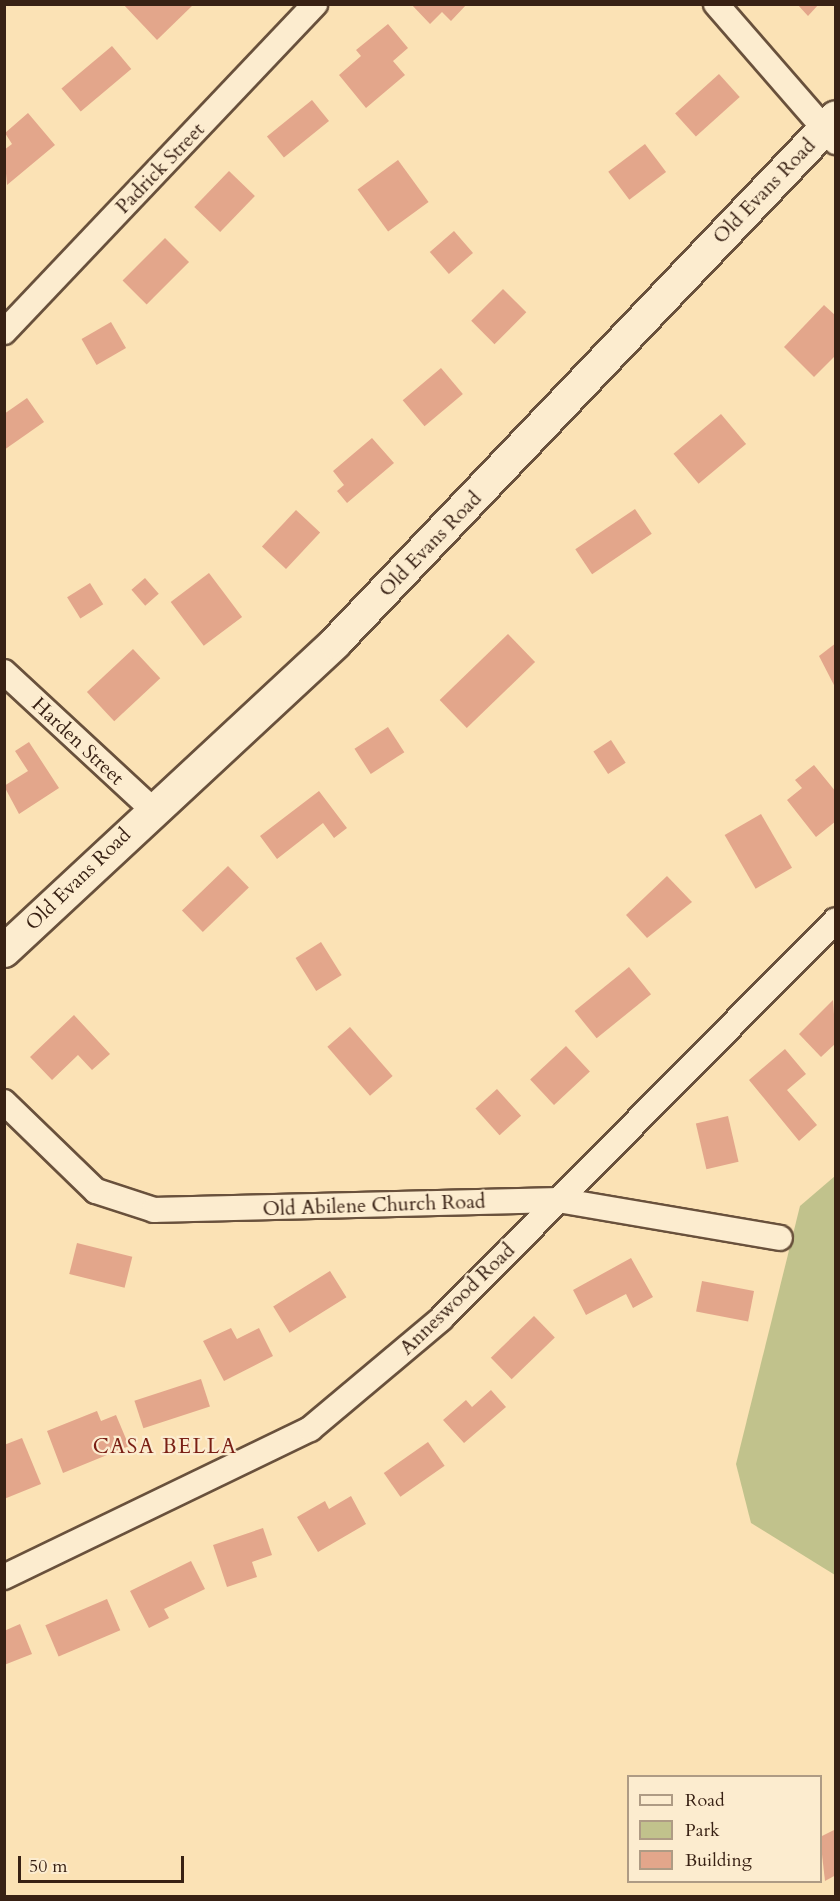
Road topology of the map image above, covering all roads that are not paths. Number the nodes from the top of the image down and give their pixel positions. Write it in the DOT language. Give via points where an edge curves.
graph roads {
  1 [pos="315,4"];
  2 [pos="716,4"];
  3 [pos="832,129"];
  4 [pos="4,332"];
  5 [pos="4,672"];
  6 [pos="152,809"];
  7 [pos="836,920"];
  8 [pos="4,951"];
  9 [pos="4,1102"];
  10 [pos="558,1200"];
  11 [pos="780,1238"];
  12 [pos="4,1577"];
  1 -- 4 [label="street, Padrick Street"];
  2 -- 3 [label="street"];
  3 -- 6 [label="street, Old Evans Road" via="335,643"];
  5 -- 6 [label="street, Harden Street"];
  6 -- 8 [label="street, Old Evans Road"];
  7 -- 10 [label="street, Anneswood Road"];
  9 -- 10 [label="street, Old Abilene Church Road" via="96,1191 154,1210"];
  10 -- 11 [label="street, Old Abilene Church Road"];
  10 -- 12 [label="street, Anneswood Road" via="441,1318 310,1429"];
}
